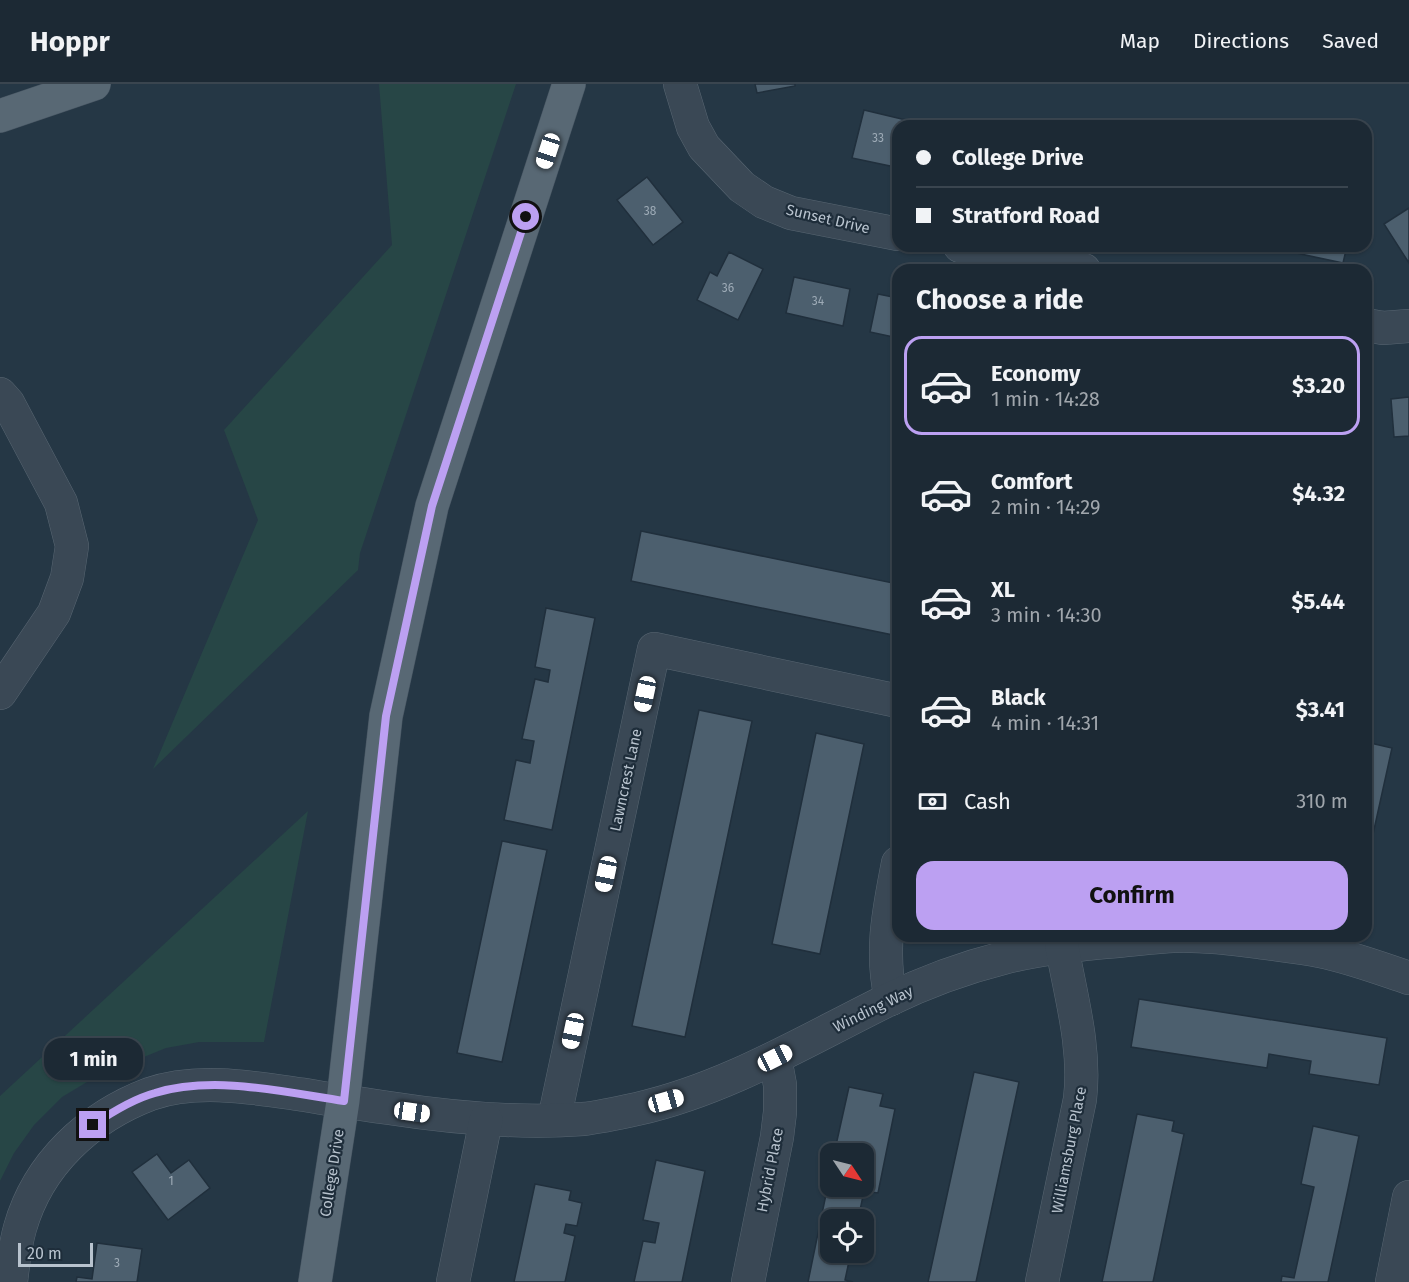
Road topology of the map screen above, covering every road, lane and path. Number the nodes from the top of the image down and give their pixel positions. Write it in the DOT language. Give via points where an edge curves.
graph roads {
  1 [pos="94,84"];
  2 [pos="569,84"];
  3 [pos="680,84"];
  4 [pos="0,116"];
  5 [pos="892,233"];
  6 [pos="991,252"];
  7 [pos="1053,264"];
  8 [pos="1372,326"];
  9 [pos="1409,326"];
  10 [pos="0,394"];
  11 [pos="0,693"];
  12 [pos="892,699"];
  13 [pos="892,894"];
  14 [pos="1112,942"];
  15 [pos="1263,942"];
  16 [pos="1062,947"];
  17 [pos="1409,978"];
  18 [pos="891,999"];
  19 [pos="775,1058"];
  20 [pos="344,1101"];
  21 [pos="486,1120"];
  22 [pos="554,1120"];
  23 [pos="1409,1197"];
  24 [pos="11,1282"];
  25 [pos="315,1282"];
  26 [pos="453,1282"];
  27 [pos="748,1282"];
  28 [pos="1042,1282"];
  29 [pos="1392,1282"];
  1 -- 4 [label="main road"];
  2 -- 20 [label="main road, College Drive" via="432,506 386,716"];
  3 -- 5 [label="street, Sunset Drive" via="693,127 704,147 742,187 791,213"];
  6 -- 7 [label="street"];
  8 -- 9 [label="street"];
  10 -- 11 [label="street" via="9,403 61,503 72,546 68,578 54,613"];
  12 -- 22 [label="street, Lawncrest Lane" via="654,650"];
  13 -- 18 [label="street" via="885,940"];
  14 -- 16 [label="street, Winding Way"];
  15 -- 17 [label="street, Winding Way" via="1348,957"];
  16 -- 18 [label="street, Winding Way" via="975,965"];
  16 -- 28 [label="street, Williamsburg Place" via="1082,1081"];
  18 -- 19 [label="street, Winding Way"];
  19 -- 22 [label="street, Winding Way" via="710,1087 651,1106 588,1119"];
  19 -- 27 [label="street, Hybrid Place" via="780,1120"];
  20 -- 21 [label="street, Winding Way"];
  20 -- 24 [label="street, Winding Way" via="209,1085 166,1090 130,1102 81,1133 43,1177 28,1203 19,1231"];
  20 -- 25 [label="main road, College Drive"];
  21 -- 22 [label="street, Winding Way"];
  21 -- 26 [label="street"];
  23 -- 29 [label="street"];
}
